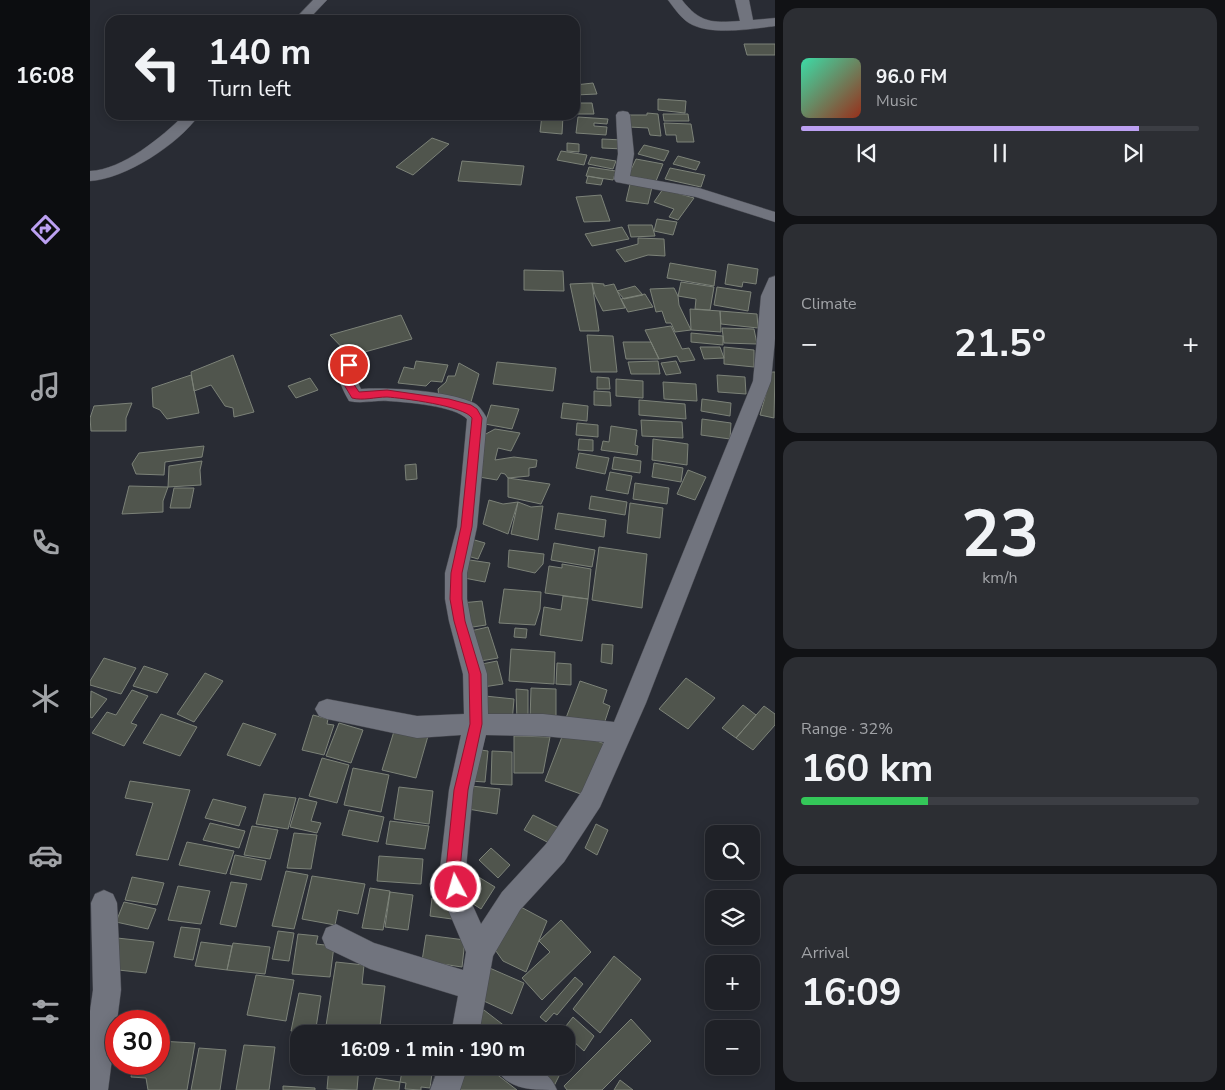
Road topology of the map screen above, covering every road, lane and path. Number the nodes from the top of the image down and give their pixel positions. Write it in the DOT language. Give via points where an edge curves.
graph roads {
  1 [pos="320,0"];
  2 [pos="676,0"];
  3 [pos="742,0"];
  4 [pos="306,15"];
  5 [pos="775,22"];
  6 [pos="747,24"];
  7 [pos="623,115"];
  8 [pos="188,120"];
  9 [pos="90,176"];
  10 [pos="775,217"];
  11 [pos="775,282"];
  12 [pos="349,365"];
  13 [pos="327,710"];
  14 [pos="476,724"];
  15 [pos="620,733"];
  16 [pos="104,903"];
  17 [pos="336,938"];
  18 [pos="480,952"];
  19 [pos="473,987"];
  20 [pos="467,1025"];
  21 [pos="451,1075"];
  22 [pos="522,1075"];
  23 [pos="93,1090"];
  24 [pos="445,1090"];
  25 [pos="542,1090"];
  1 -- 4 [label="street"];
  2 -- 6 [label="street" via="685,13 698,22"];
  3 -- 6 [label="street"];
  5 -- 6 [label="street"];
  7 -- 10 [label="street" via="626,154 622,179 699,193"];
  8 -- 9 [label="street" via="175,134 144,155 108,173"];
  11 -- 15 [label="street" via="770,296 762,381"];
  12 -- 14 [label="street" via="348,383 356,396 387,394 449,403 467,408 477,418 467,527 456,573 460,621 475,674"];
  13 -- 14 [label="street" via="417,727"];
  14 -- 15 [label="street" via="543,725"];
  14 -- 18 [label="street" via="461,790 453,869 460,905"];
  15 -- 18 [label="street" via="591,799 555,854 511,901"];
  16 -- 23 [label="street" via="107,990"];
  17 -- 19 [label="street" via="370,955"];
  18 -- 19 [label="street"];
  19 -- 20 [label="street"];
  21 -- 24 [label="street"];
  22 -- 25 [label="street"];
}
